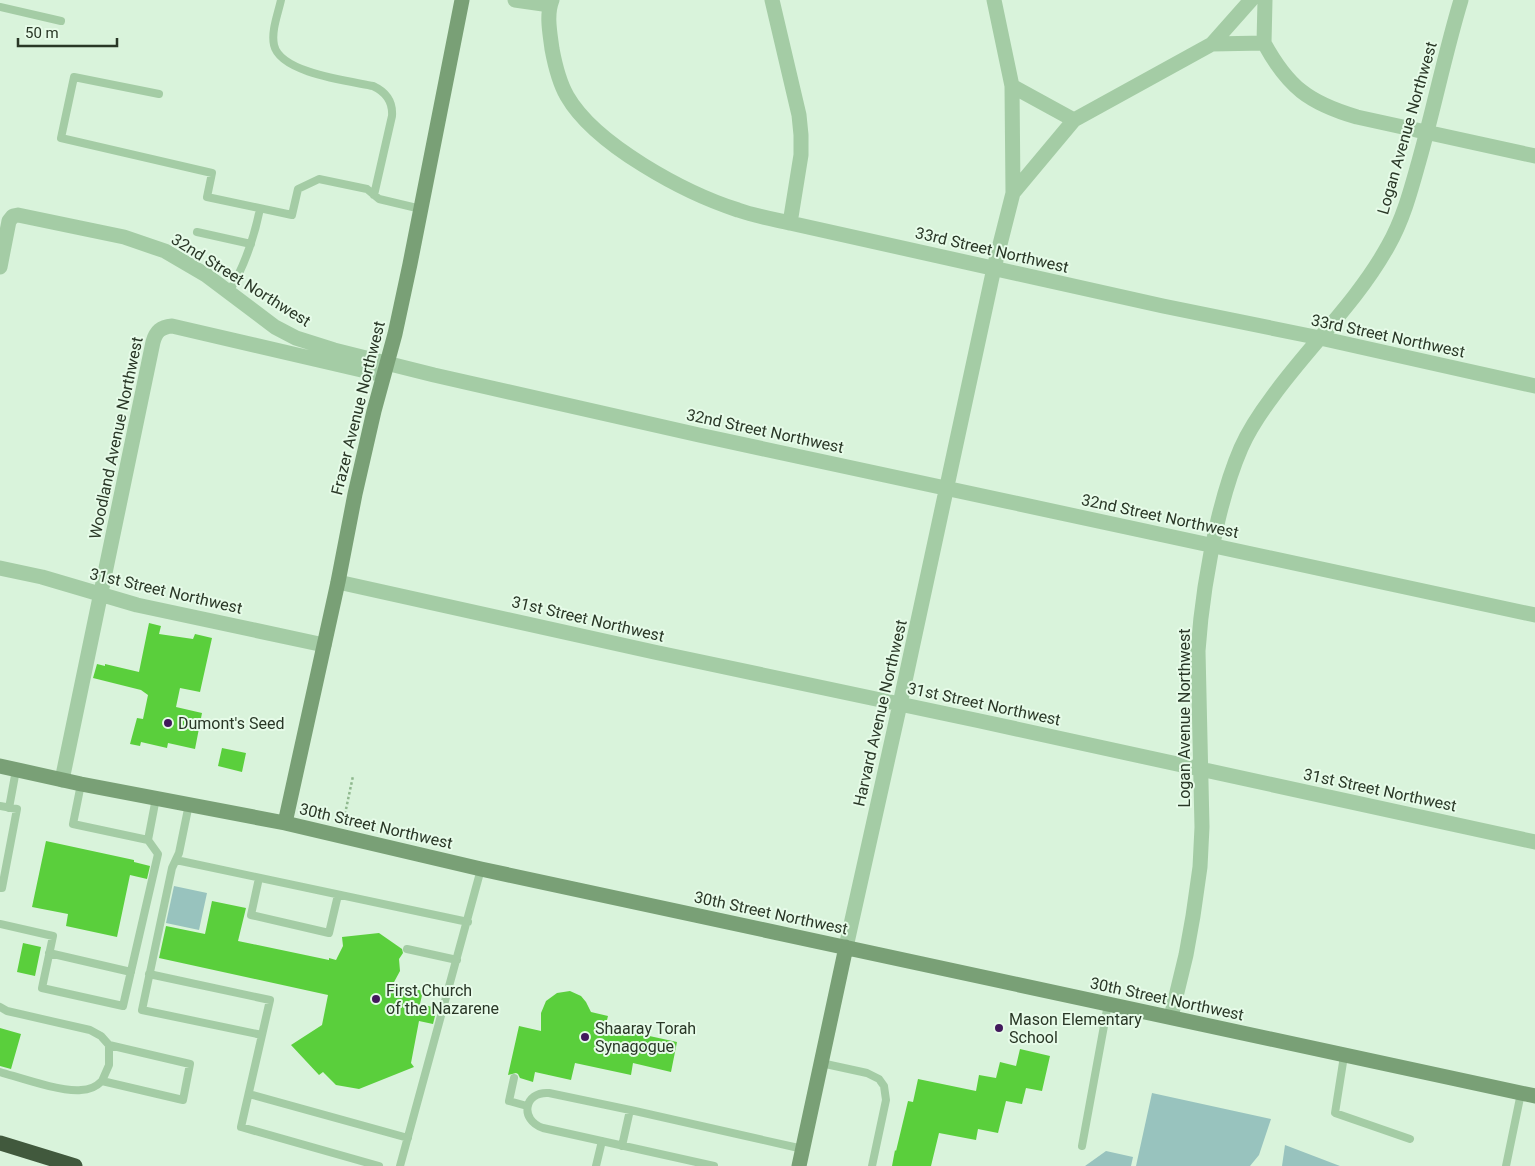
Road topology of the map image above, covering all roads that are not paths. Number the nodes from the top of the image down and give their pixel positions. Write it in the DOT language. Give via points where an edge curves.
graph roads {
  1 [pos="281,0"];
  2 [pos="462,0"];
  3 [pos="514,0"];
  4 [pos="772,0"];
  5 [pos="994,0"];
  6 [pos="1251,0"];
  7 [pos="1264,0"];
  8 [pos="1461,0"];
  9 [pos="551,3"];
  10 [pos="0,7"];
  11 [pos="61,21"];
  12 [pos="1264,43"];
  13 [pos="1212,44"];
  14 [pos="1012,86"];
  15 [pos="159,94"];
  16 [pos="1074,120"];
  17 [pos="1427,132"];
  18 [pos="1535,156"];
  19 [pos="1013,193"];
  20 [pos="374,195"];
  21 [pos="260,209"];
  22 [pos="421,209"];
  23 [pos="790,223"];
  24 [pos="197,232"];
  25 [pos="251,244"];
  26 [pos="0,267"];
  27 [pos="994,268"];
  28 [pos="228,292"];
  29 [pos="1320,338"];
  30 [pos="385,369"];
  31 [pos="1535,386"];
  32 [pos="947,488"];
  33 [pos="1212,546"];
  34 [pos="0,568"];
  35 [pos="338,582"];
  36 [pos="101,596"];
  37 [pos="1535,616"];
  38 [pos="324,645"];
  39 [pos="900,704"];
  40 [pos="0,766"];
  41 [pos="16,770"];
  42 [pos="1201,770"];
  43 [pos="62,780"];
  44 [pos="81,784"];
  45 [pos="156,798"];
  46 [pos="189,804"];
  47 [pos="0,806"];
  48 [pos="8,808"];
  49 [pos="286,823"];
  50 [pos="148,840"];
  51 [pos="1535,842"];
  52 [pos="176,860"];
  53 [pos="481,869"];
  54 [pos="259,878"];
  55 [pos="0,888"];
  56 [pos="338,895"];
  57 [pos="468,922"];
  58 [pos="0,924"];
  59 [pos="846,947"];
  60 [pos="407,949"];
  61 [pos="50,953"];
  62 [pos="457,960"];
  63 [pos="131,972"];
  64 [pos="150,974"];
  65 [pos="1108,1004"];
  66 [pos="0,1007"];
  67 [pos="1172,1017"];
  68 [pos="262,1035"];
  69 [pos="109,1045"];
  70 [pos="1344,1056"];
  71 [pos="821,1063"];
  72 [pos="0,1072"];
  73 [pos="514,1078"];
  74 [pos="102,1081"];
  75 [pos="249,1094"];
  76 [pos="1528,1094"];
  77 [pos="527,1106"];
  78 [pos="630,1110"];
  79 [pos="408,1138"];
  80 [pos="1410,1139"];
  81 [pos="602,1141"];
  82 [pos="0,1143"];
  83 [pos="622,1146"];
  84 [pos="1082,1146"];
  85 [pos="803,1149"];
  86 [pos="75,1166"];
  87 [pos="378,1166"];
  88 [pos="400,1166"];
  89 [pos="596,1166"];
  90 [pos="714,1166"];
  91 [pos="799,1166"];
  92 [pos="872,1166"];
  93 [pos="1506,1166"];
  1 -- 20 [label="lane" via="274,37 280,56 303,71 373,86 389,99 392,116"];
  2 -- 22 [label="main road, Frazer Avenue Northwest"];
  3 -- 9 [label="street"];
  4 -- 23 [label="street" via="801,135"];
  5 -- 14 [label="street"];
  6 -- 13 [label="street"];
  7 -- 12 [label="street"];
  8 -- 17 [label="street, Logan Avenue Northwest"];
  9 -- 23 [label="street, 33rd Street Northwest" via="549,22 554,61 566,96 589,125 636,160 694,192 740,211"];
  10 -- 11 [label="lane"];
  12 -- 13 [label="street"];
  12 -- 17 [label="street" via="1282,72 1314,101 1333,110"];
  13 -- 16 [label="street"];
  14 -- 16 [label="street"];
  14 -- 19 [label="street"];
  15 -- 21 [label="lane" via="74,77 61,138 212,173 207,197"];
  16 -- 19 [label="street"];
  17 -- 18 [label="street"];
  17 -- 29 [label="street, Logan Avenue Northwest" via="1403,214 1388,246 1367,281"];
  19 -- 27 [label="street, Harvard Avenue Northwest"];
  20 -- 21 [label="lane" via="367,189 319,179 298,189 292,215"];
  20 -- 22 [label="lane"];
  21 -- 25 [label="lane"];
  22 -- 30 [label="main road, Frazer Avenue Northwest"];
  23 -- 27 [label="street, 33rd Street Northwest"];
  24 -- 25 [label="lane"];
  25 -- 28 [label="lane"];
  26 -- 28 [label="street, 32nd Street Northwest" via="9,221 18,215 124,237 165,251 199,270"];
  27 -- 29 [label="street, 33rd Street Northwest"];
  27 -- 32 [label="street, Harvard Avenue Northwest"];
  28 -- 30 [label="street, 32nd Street Northwest" via="275,327 296,338"];
  29 -- 31 [label="street, 33rd Street Northwest"];
  29 -- 33 [label="street, Logan Avenue Northwest" via="1259,415 1242,446 1227,486"];
  30 -- 32 [label="street, 32nd Street Northwest" via="434,375"];
  30 -- 35 [label="main road, Frazer Avenue Northwest"];
  30 -- 36 [label="street, Woodland Avenue Northwest" via="172,326 159,330 153,342"];
  32 -- 33 [label="street, 32nd Street Northwest"];
  32 -- 39 [label="street, Harvard Avenue Northwest"];
  33 -- 37 [label="street, 32nd Street Northwest"];
  33 -- 42 [label="street, Logan Avenue Northwest" via="1198,651"];
  34 -- 36 [label="street, 31st Street Northwest" via="42,577"];
  35 -- 38 [label="main road, Frazer Avenue Northwest"];
  35 -- 39 [label="street, 31st Street Northwest"];
  36 -- 38 [label="street, 31st Street Northwest"];
  36 -- 43 [label="street, Woodland Avenue Northwest"];
  38 -- 49 [label="main road, Frazer Avenue Northwest"];
  39 -- 42 [label="street, 31st Street Northwest"];
  39 -- 59 [label="street, Harvard Avenue Northwest"];
  40 -- 41 [label="main road, 30th Street Northwest"];
  41 -- 43 [label="main road, 30th Street Northwest"];
  41 -- 48 [label="lane"];
  42 -- 51 [label="street, 31st Street Northwest"];
  42 -- 67 [label="street, Logan Avenue Northwest" via="1200,867 1188,945"];
  43 -- 44 [label="main road, 30th Street Northwest"];
  44 -- 45 [label="main road, 30th Street Northwest"];
  44 -- 50 [label="lane" via="73,824"];
  45 -- 46 [label="main road, 30th Street Northwest"];
  45 -- 50 [label="lane"];
  46 -- 49 [label="main road, 30th Street Northwest"];
  46 -- 52 [label="lane"];
  47 -- 48 [label="lane"];
  48 -- 55 [label="lane" via="17,810"];
  49 -- 53 [label="main road, 30th Street Northwest"];
  50 -- 63 [label="lane" via="158,854"];
  52 -- 54 [label="lane"];
  52 -- 64 [label="lane"];
  53 -- 57 [label="lane"];
  53 -- 59 [label="main road, 30th Street Northwest"];
  54 -- 56 [label="lane"];
  54 -- 56 [label="lane" via="250,915 329,933"];
  56 -- 57 [label="lane"];
  57 -- 62 [label="lane"];
  58 -- 61 [label="lane" via="53,936"];
  59 -- 65 [label="main road, 30th Street Northwest"];
  59 -- 71 [label="main road, Harvard Avenue Northwest"];
  60 -- 62 [label="lane"];
  61 -- 63 [label="lane"];
  61 -- 63 [label="lane" via="42,988 124,1006"];
  62 -- 79 [label="lane"];
  64 -- 68 [label="lane" via="270,1000"];
  64 -- 68 [label="lane" via="142,1010"];
  65 -- 67 [label="main road, 30th Street Northwest"];
  65 -- 84 [label="lane"];
  66 -- 69 [label="lane" via="90,1030"];
  67 -- 70 [label="main road, 30th Street Northwest"];
  68 -- 75 [label="lane"];
  69 -- 74 [label="lane" via="109,1066"];
  69 -- 74 [label="lane" via="190,1064 183,1100"];
  70 -- 76 [label="main road, 30th Street Northwest"];
  70 -- 80 [label="lane" via="1335,1113"];
  71 -- 85 [label="main road, Harvard Avenue Northwest"];
  71 -- 92 [label="lane" via="867,1073 879,1079 884,1086 886,1100"];
  72 -- 74 [label="lane" via="78,1090 92,1088"];
  73 -- 77 [label="lane" via="509,1101"];
  75 -- 79 [label="lane"];
  75 -- 87 [label="lane" via="241,1127"];
  76 -- 93 [label="lane"];
  77 -- 78 [label="lane" via="533,1097 545,1093"];
  77 -- 81 [label="lane" via="529,1118 538,1126"];
  78 -- 83 [label="lane"];
  78 -- 85 [label="lane"];
  79 -- 88 [label="lane"];
  81 -- 83 [label="lane"];
  81 -- 89 [label="lane"];
  82 -- 86 [label="highway"];
  83 -- 90 [label="lane"];
  85 -- 91 [label="main road, Harvard Avenue Northwest"];
}
